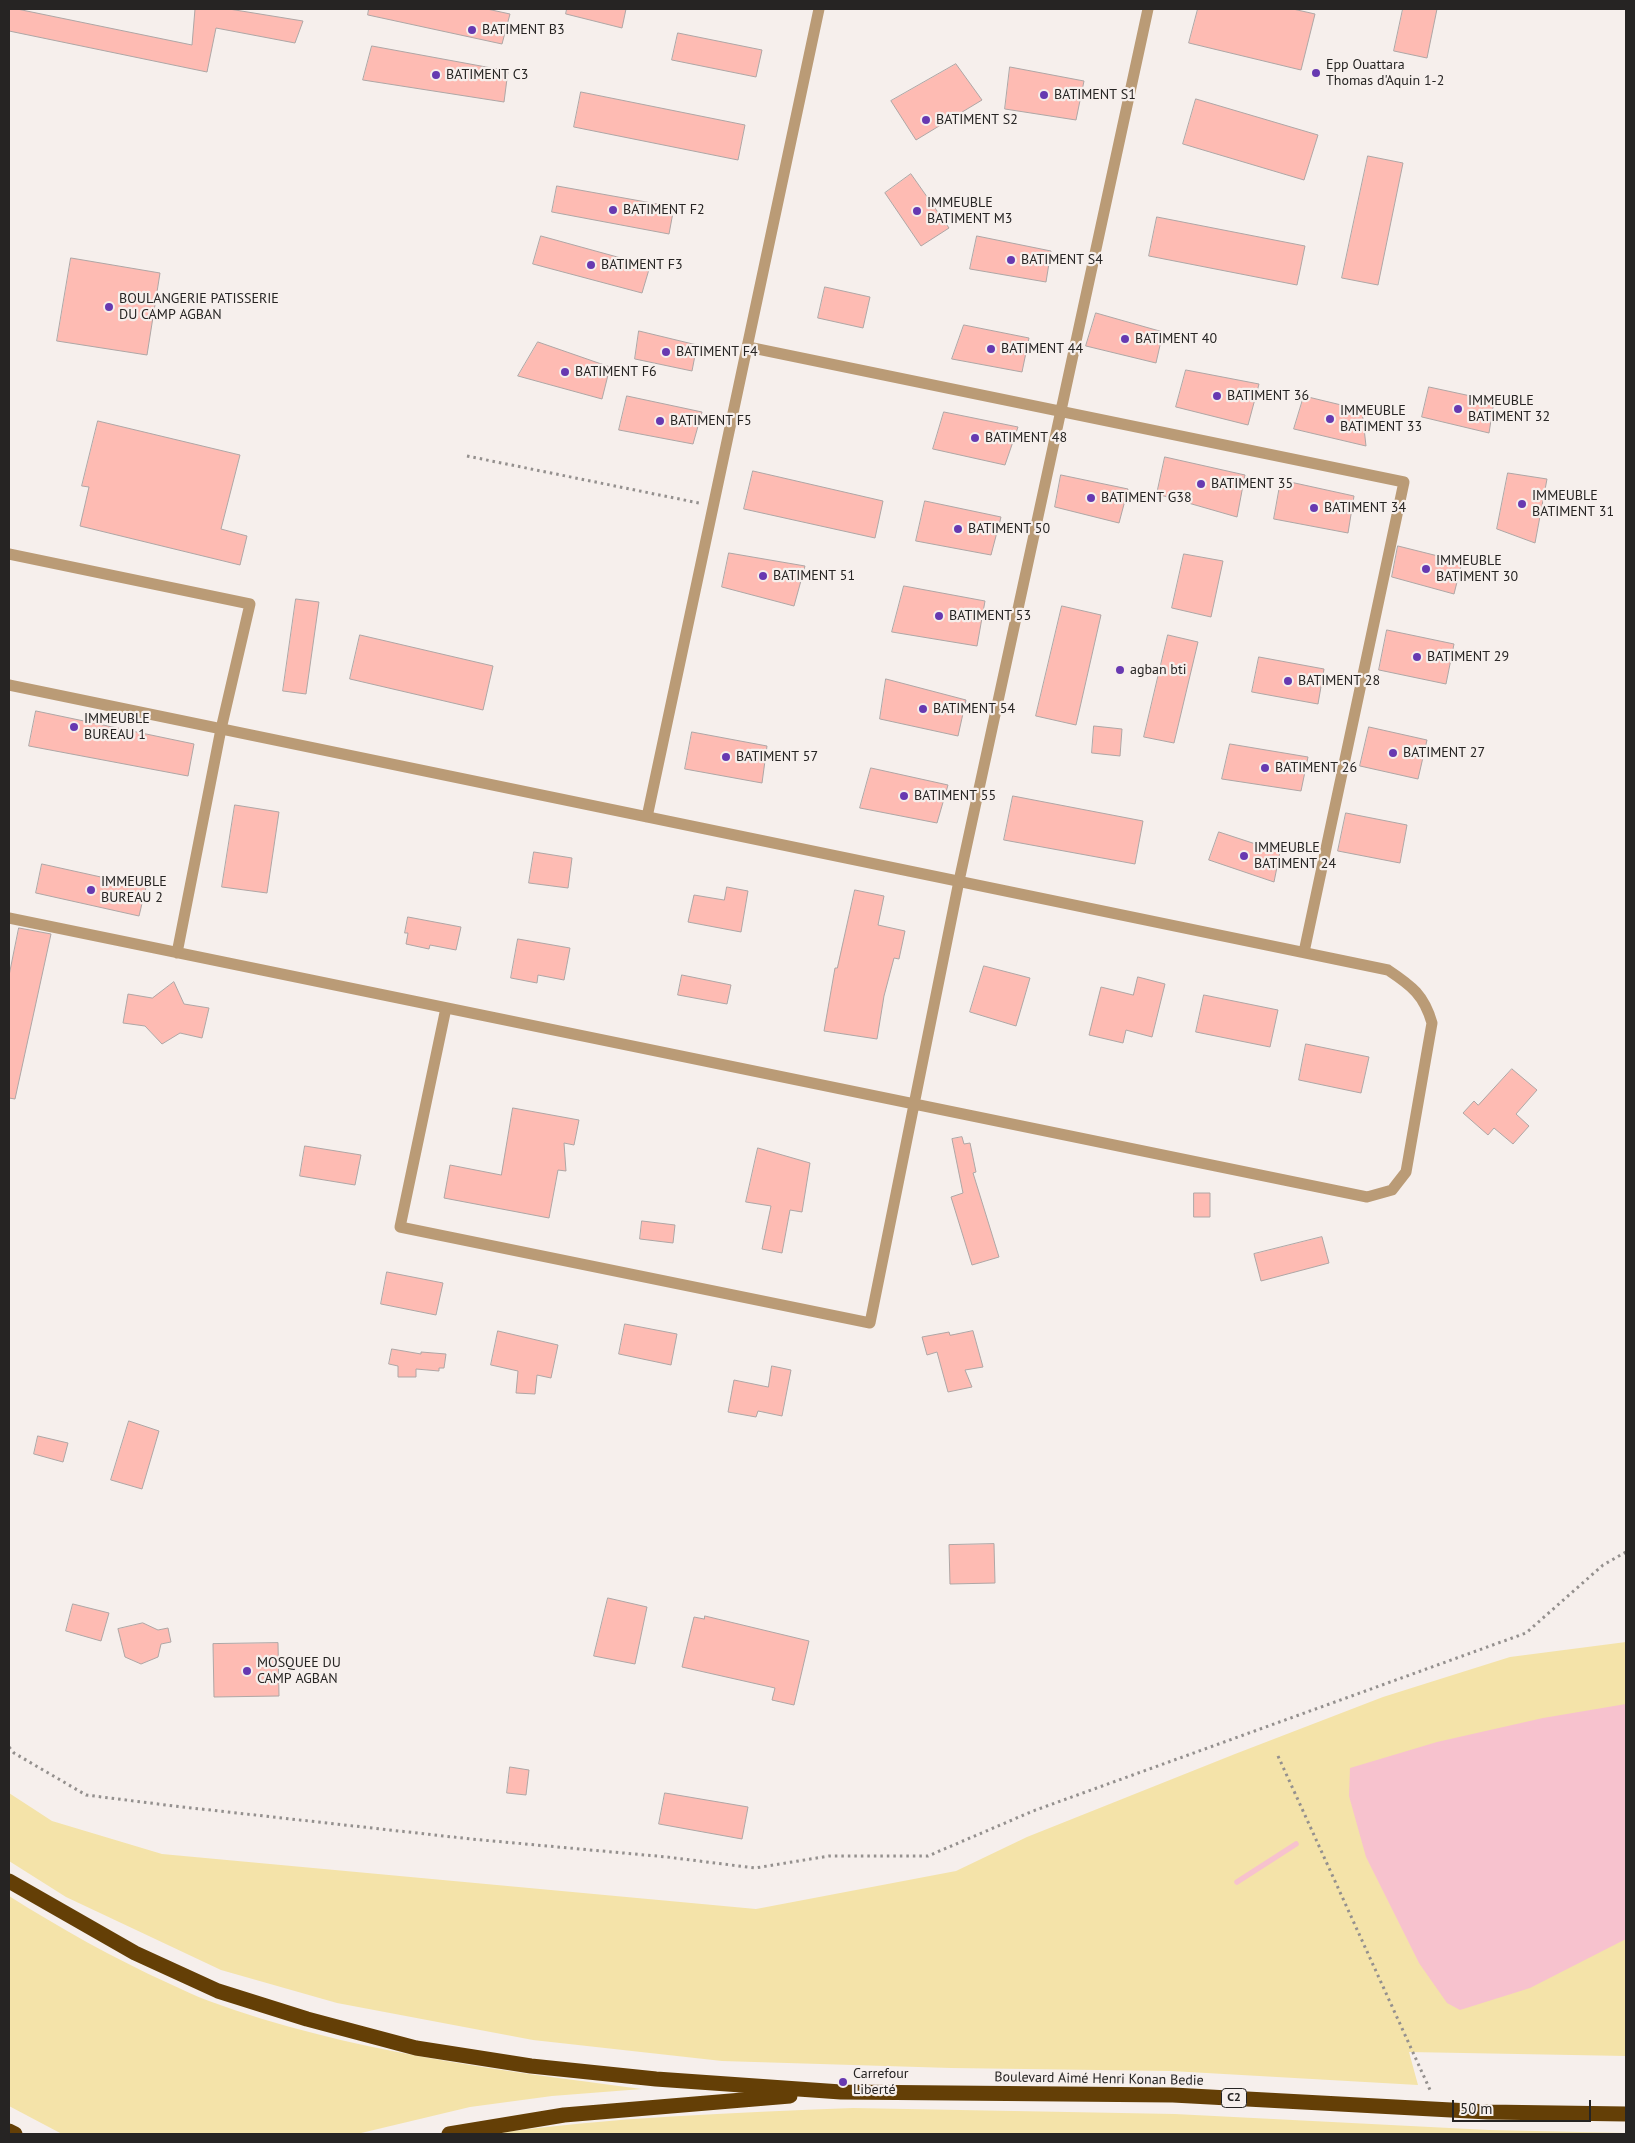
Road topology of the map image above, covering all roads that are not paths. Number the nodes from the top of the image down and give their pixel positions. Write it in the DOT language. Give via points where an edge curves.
graph roads {
  1 [pos="819,9"];
  2 [pos="1148,9"];
  3 [pos="748,346"];
  4 [pos="1060,411"];
  5 [pos="9,554"];
  6 [pos="9,685"];
  7 [pos="221,729"];
  8 [pos="647,817"];
  9 [pos="959,881"];
  10 [pos="9,918"];
  11 [pos="1304,952"];
  12 [pos="177,953"];
  13 [pos="446,1008"];
  14 [pos="915,1105"];
  15 [pos="9,1881"];
  16 [pos="841,2092"];
  17 [pos="1626,2114"];
  18 [pos="9,2131"];
  19 [pos="16,2134"];
  20 [pos="449,2134"];
  1 -- 3 [label="lane"];
  2 -- 4 [label="lane"];
  3 -- 4 [label="lane"];
  3 -- 8 [label="lane"];
  4 -- 9 [label="lane"];
  4 -- 11 [label="lane" via="1404,482"];
  5 -- 7 [label="lane" via="250,604"];
  6 -- 7 [label="lane"];
  7 -- 8 [label="lane"];
  7 -- 12 [label="lane"];
  8 -- 9 [label="lane"];
  9 -- 11 [label="lane"];
  9 -- 14 [label="lane"];
  10 -- 12 [label="lane"];
  11 -- 14 [label="lane" via="1388,970 1413,986 1427,1005 1432,1024 1406,1172 1392,1190 1367,1197"];
  12 -- 13 [label="lane"];
  13 -- 14 [label="lane"];
  13 -- 14 [label="lane" via="400,1227 870,1323"];
  15 -- 16 [label="highway" via="135,1953 218,1991 416,2048 531,2066 656,2079"];
  16 -- 17 [label="highway, Boulevard Aimé Henri Konan Bedie / C2" via="1173,2095 1439,2109"];
  16 -- 20 [label="highway" via="564,2116"];
  18 -- 19 [label="highway"];
}
